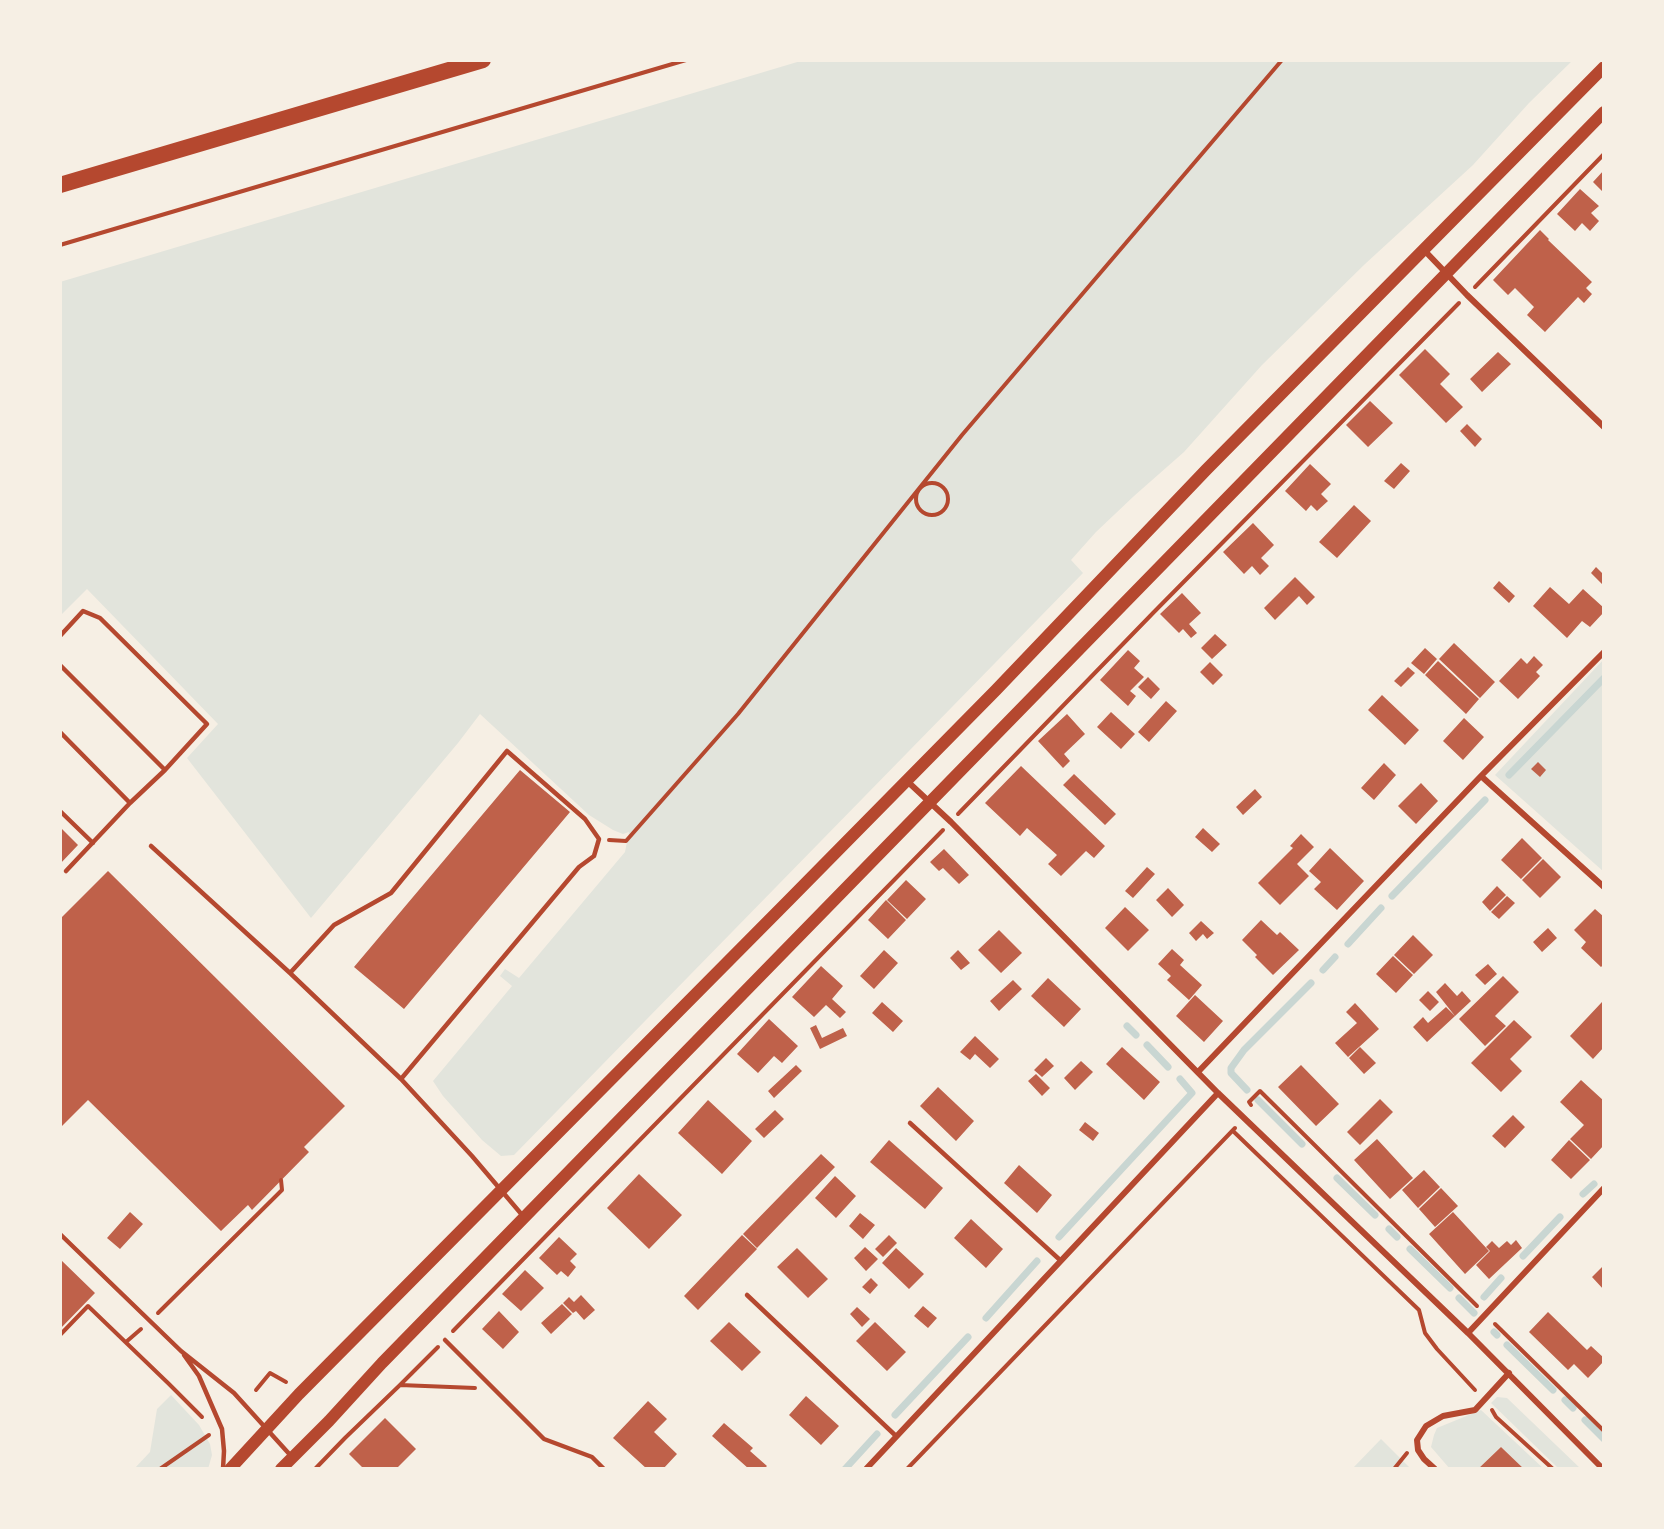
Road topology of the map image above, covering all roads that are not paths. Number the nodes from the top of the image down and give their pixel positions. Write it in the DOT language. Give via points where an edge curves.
graph roads {
  1 [pos="483,60"];
  2 [pos="1604,67"];
  3 [pos="1604,112"];
  4 [pos="60,185"];
  5 [pos="1424,250"];
  6 [pos="1447,274"];
  7 [pos="1604,427"];
  8 [pos="60,636"];
  9 [pos="1604,652"];
  10 [pos="60,665"];
  11 [pos="60,732"];
  12 [pos="165,770"];
  13 [pos="1481,776"];
  14 [pos="907,781"];
  15 [pos="930,802"];
  16 [pos="130,803"];
  17 [pos="60,811"];
  18 [pos="93,843"];
  19 [pos="151,846"];
  20 [pos="66,871"];
  21 [pos="1604,887"];
  22 [pos="290,973"];
  23 [pos="1198,1072"];
  24 [pos="401,1079"];
  25 [pos="1218,1093"];
  26 [pos="910,1123"];
  27 [pos="1604,1188"];
  28 [pos="501,1192"];
  29 [pos="524,1218"];
  30 [pos="60,1234"];
  31 [pos="1060,1260"];
  32 [pos="747,1295"];
  33 [pos="1468,1333"];
  34 [pos="445,1340"];
  35 [pos="181,1351"];
  36 [pos="1509,1373"];
  37 [pos="267,1429"];
  38 [pos="896,1436"];
  39 [pos="292,1457"];
  40 [pos="223,1469"];
  41 [pos="230,1469"];
  42 [pos="281,1469"];
  43 [pos="604,1469"];
  44 [pos="866,1469"];
  45 [pos="1435,1469"];
  46 [pos="1603,1469"];
  1 -- 4 [label="highway"];
  2 -- 5 [label="main road"];
  3 -- 6 [label="main road"];
  5 -- 6 [label="street"];
  5 -- 14 [label="main road"];
  6 -- 7 [label="street"];
  6 -- 15 [label="main road"];
  8 -- 12 [label="lane" via="83,610 100,618 207,724"];
  9 -- 13 [label="street"];
  10 -- 12 [label="lane"];
  11 -- 16 [label="lane"];
  12 -- 16 [label="lane"];
  13 -- 21 [label="street"];
  13 -- 23 [label="street"];
  14 -- 15 [label="street"];
  14 -- 28 [label="main road"];
  15 -- 23 [label="street"];
  15 -- 29 [label="main road"];
  16 -- 18 [label="lane"];
  17 -- 18 [label="lane"];
  18 -- 20 [label="lane"];
  19 -- 22 [label="lane"];
  22 -- 24 [label="lane"];
  22 -- 24 [label="lane" via="334,925 391,893 507,751 585,819 599,839 594,856 579,867"];
  23 -- 25 [label="street"];
  24 -- 28 [label="lane"];
  25 -- 31 [label="street"];
  25 -- 33 [label="street"];
  26 -- 31 [label="lane"];
  27 -- 33 [label="street"];
  28 -- 29 [label="lane"];
  28 -- 37 [label="main road"];
  29 -- 39 [label="main road"];
  30 -- 35 [label="lane"];
  31 -- 38 [label="street"];
  32 -- 38 [label="lane"];
  33 -- 36 [label="street"];
  34 -- 43 [label="lane" via="544,1439 592,1457"];
  35 -- 37 [label="lane" via="234,1393"];
  35 -- 40 [label="lane" via="200,1376 222,1429"];
  36 -- 45 [label="street" via="1475,1410 1443,1416 1426,1426 1417,1440 1418,1450"];
  36 -- 46 [label="street"];
  37 -- 39 [label="lane"];
  37 -- 41 [label="main road"];
  38 -- 44 [label="street"];
  39 -- 42 [label="main road"];
}
